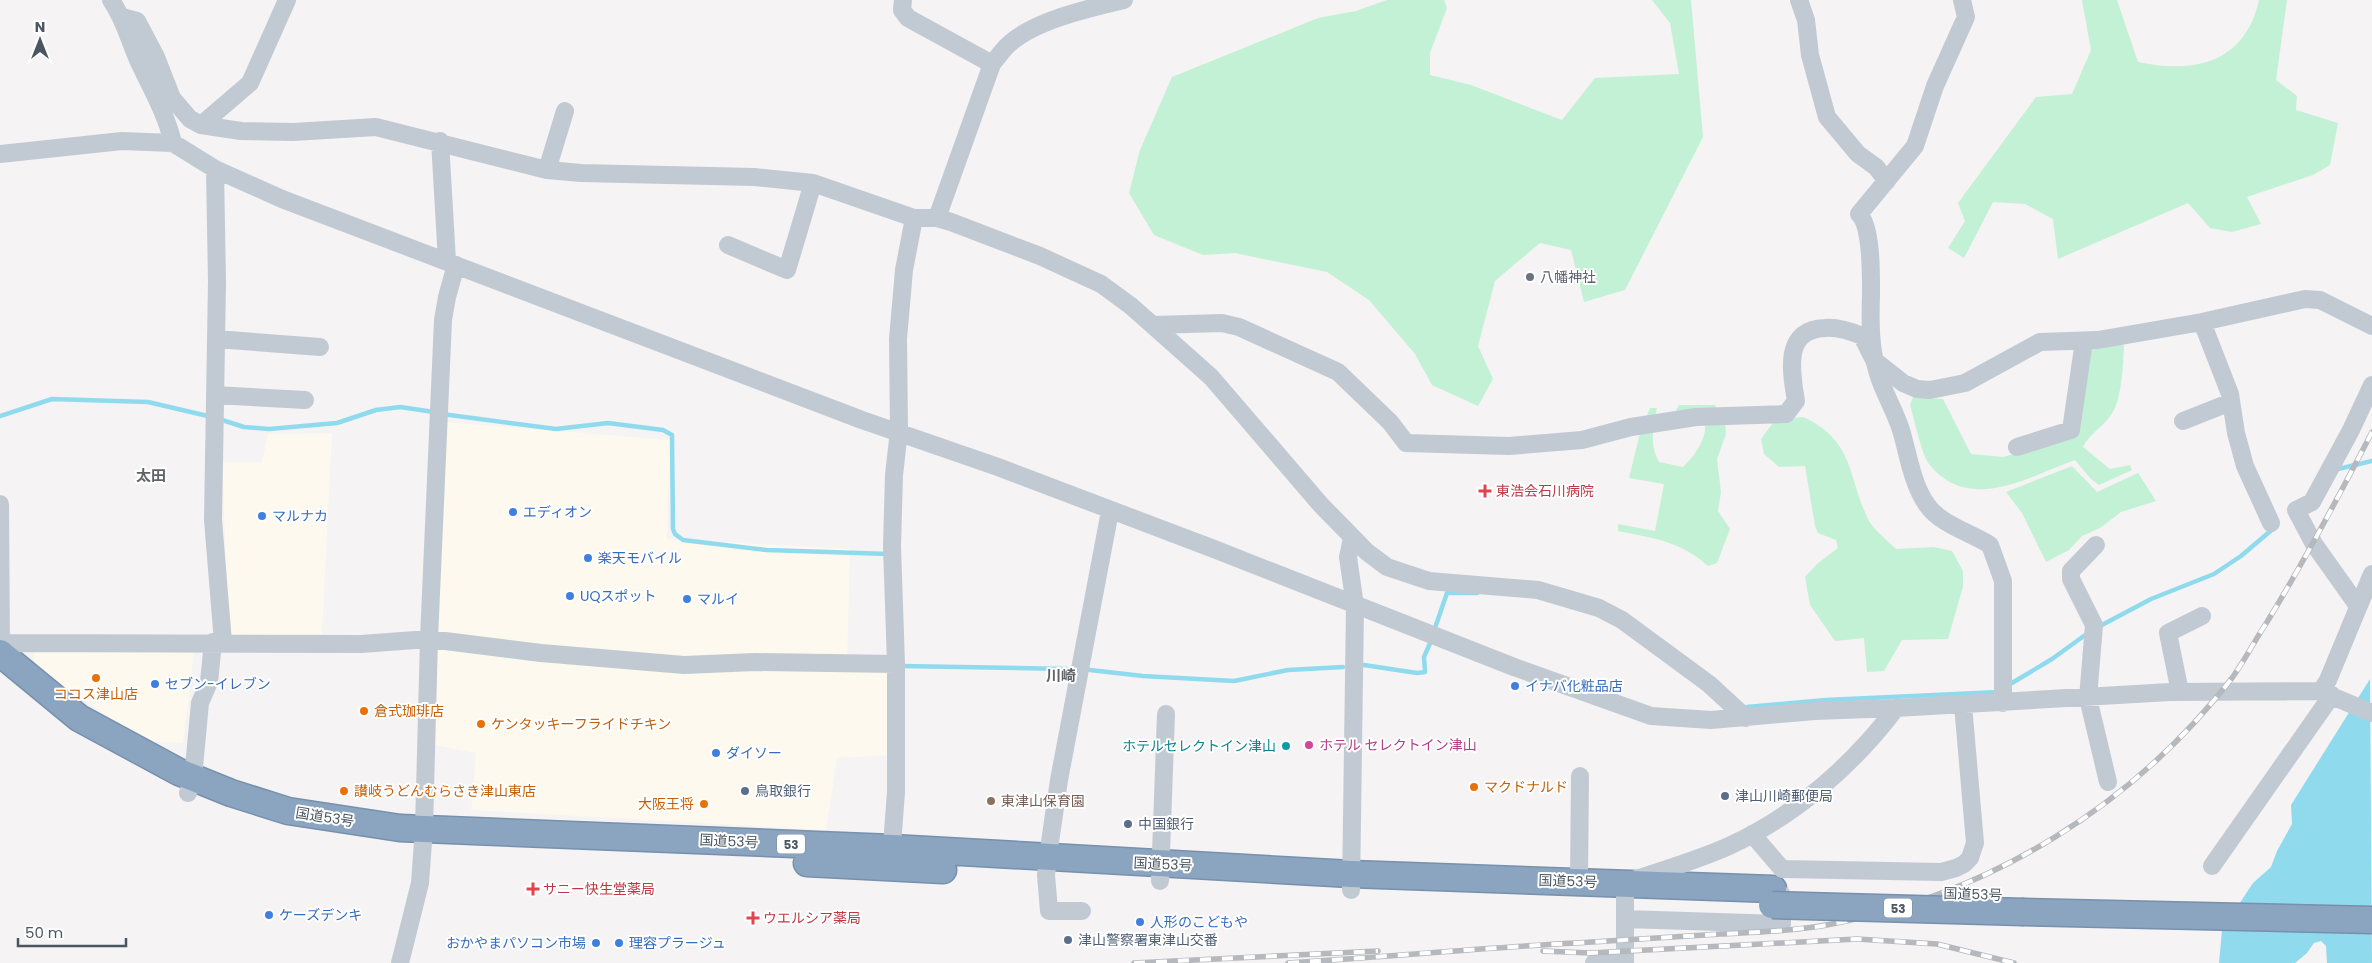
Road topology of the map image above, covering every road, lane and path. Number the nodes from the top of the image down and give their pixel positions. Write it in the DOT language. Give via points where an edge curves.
graph roads {
  1 [pos="111,0"];
  2 [pos="127,0"];
  3 [pos="287,0"];
  4 [pos="904,0"];
  5 [pos="1124,0"];
  6 [pos="1799,0"];
  7 [pos="1962,0"];
  8 [pos="122,17"];
  9 [pos="992,64"];
  10 [pos="565,111"];
  11 [pos="201,125"];
  12 [pos="440,142"];
  13 [pos="173,143"];
  14 [pos="0,154"];
  15 [pos="216,169"];
  16 [pos="547,170"];
  17 [pos="1887,181"];
  18 [pos="813,183"];
  19 [pos="914,218"];
  20 [pos="936,218"];
  21 [pos="728,245"];
  22 [pos="451,263"];
  23 [pos="2202,322"];
  24 [pos="1152,324"];
  25 [pos="2372,326"];
  26 [pos="216,339"];
  27 [pos="2084,341"];
  28 [pos="320,347"];
  29 [pos="1874,360"];
  30 [pos="2372,385"];
  31 [pos="216,395"];
  32 [pos="305,400"];
  33 [pos="2231,402"];
  34 [pos="2183,421"];
  35 [pos="899,431"];
  36 [pos="2017,447"];
  37 [pos="0,504"];
  38 [pos="1110,511"];
  39 [pos="2271,523"];
  40 [pos="1352,538"];
  41 [pos="2096,545"];
  42 [pos="2372,574"];
  43 [pos="1355,606"];
  44 [pos="2358,606"];
  45 [pos="2202,616"];
  46 [pos="429,639"];
  47 [pos="218,642"];
  48 [pos="1,659"];
  49 [pos="896,664"];
  50 [pos="2180,692"];
  51 [pos="2331,695"];
  52 [pos="2088,698"];
  53 [pos="2003,702"];
  54 [pos="1962,705"];
  55 [pos="1896,708"];
  56 [pos="2372,713"];
  57 [pos="1166,714"];
  58 [pos="1746,718"];
  59 [pos="1580,776"];
  60 [pos="2108,782"];
  61 [pos="191,786"];
  62 [pos="1752,834"];
  63 [pos="423,835"];
  64 [pos="891,858"];
  65 [pos="2212,866"];
  66 [pos="1047,867"];
  67 [pos="1161,872"];
  68 [pos="1579,881"];
  69 [pos="1351,882"];
  70 [pos="1775,888"];
  71 [pos="1624,901"];
  72 [pos="2372,905"];
  73 [pos="2194,907"];
  74 [pos="1082,911"];
  75 [pos="2372,920"];
  76 [pos="1625,962"];
  77 [pos="400,963"];
  78 [pos="1594,963"];
  1 -- 8 [label="street"];
  2 -- 8 [label="street"];
  3 -- 11 [label="street" via="250,82"];
  4 -- 9 [label="street" via="902,10 908,18"];
  5 -- 9 [label="street" via="1072,13 1024,34"];
  6 -- 17 [label="street" via="1827,117 1858,154 1876,167"];
  7 -- 17 [label="street" via="1966,17 1934,86 1915,146"];
  8 -- 11 [label="street" via="137,22 156,57 172,98 190,119"];
  8 -- 13 [label="street" via="137,58 169,125"];
  9 -- 20 [label="street"];
  10 -- 16 [label="street"];
  11 -- 12 [label="street" via="234,130 294,132 376,127"];
  12 -- 16 [label="street"];
  12 -- 22 [label="street"];
  13 -- 14 [label="street" via="122,141"];
  13 -- 15 [label="street"];
  15 -- 22 [label="street" via="282,200"];
  15 -- 26 [label="street"];
  16 -- 18 [label="street" via="754,177"];
  17 -- 29 [label="street" via="1859,214 1866,221 1871,268 1870,334"];
  18 -- 19 [label="street"];
  18 -- 21 [label="street" via="787,270"];
  19 -- 20 [label="street"];
  19 -- 35 [label="street" via="904,270 898,338"];
  20 -- 24 [label="street" via="1040,256 1101,284"];
  22 -- 35 [label="street" via="862,420"];
  22 -- 46 [label="street" via="443,320"];
  23 -- 25 [label="street" via="2305,299 2320,300"];
  23 -- 27 [label="street"];
  23 -- 33 [label="street"];
  24 -- 29 [label="street" via="1222,323 1239,327 1338,372 1390,422 1406,443 1528,444 1582,440 1631,427 1696,417 1786,414 1796,401 1792,360 1795,346 1800,337 1812,329 1830,328 1862,336"];
  24 -- 40 [label="street" via="1211,377 1288,469"];
  26 -- 28 [label="street"];
  26 -- 31 [label="street"];
  27 -- 29 [label="street" via="2040,342 1973,379 1930,390 1904,384"];
  27 -- 36 [label="street" via="2071,430"];
  29 -- 53 [label="street" via="1900,426 1920,493 1928,506 1993,549 2003,581"];
  30 -- 44 [label="street" via="2352,430 2312,502 2296,510 2314,544"];
  31 -- 32 [label="street"];
  31 -- 47 [label="street" via="213,520"];
  33 -- 34 [label="street"];
  33 -- 39 [label="street" via="2245,466"];
  35 -- 38 [label="street"];
  35 -- 49 [label="street" via="892,546"];
  37 -- 48 [label="street"];
  38 -- 43 [label="street"];
  38 -- 66 [label="street" via="1061,770"];
  40 -- 43 [label="street" via="1348,557"];
  40 -- 58 [label="street" via="1388,567 1415,578 1538,590 1599,608 1622,620 1701,678"];
  41 -- 52 [label="street" via="2071,571 2071,579 2094,625"];
  42 -- 44 [label="street"];
  43 -- 58 [label="street" via="1651,716 1683,720"];
  43 -- 69 [label="street"];
  44 -- 51 [label="street" via="2328,680"];
  45 -- 50 [label="street" via="2168,633"];
  46 -- 47 [label="street" via="360,644"];
  46 -- 49 [label="street" via="684,665 755,662"];
  46 -- 63 [label="street"];
  47 -- 48 [label="street"];
  47 -- 61 [label="street" via="199,713"];
  48 -- 61 [label="highway, 国道53号 / 53" via="79,718"];
  49 -- 64 [label="street" via="896,792"];
  50 -- 51 [label="street"];
  50 -- 52 [label="street"];
  51 -- 56 [label="street"];
  51 -- 65 [label="street"];
  52 -- 53 [label="street"];
  52 -- 60 [label="street"];
  53 -- 54 [label="street"];
  54 -- 55 [label="street"];
  54 -- 70 [label="street" via="1975,835 1974,847 1967,861 1941,872"];
  55 -- 58 [label="street"];
  55 -- 62 [label="street" via="1875,736 1841,769 1789,811"];
  57 -- 67 [label="street"];
  59 -- 68 [label="street"];
  61 -- 63 [label="highway, 国道53号 / 53" via="231,793 288,811"];
  62 -- 70 [label="street"];
  62 -- 71 [label="street"];
  63 -- 64 [label="highway, 国道53号 / 53"];
  63 -- 77 [label="street" via="420,883"];
  64 -- 66 [label="highway, 国道53号 / 53"];
  66 -- 67 [label="highway, 国道53号 / 53"];
  66 -- 74 [label="street" via="1049,911"];
  67 -- 69 [label="highway, 国道53号 / 53"];
  68 -- 69 [label="highway, 国道53号 / 53"];
  68 -- 71 [label="highway, 国道53号 / 53"];
  69 -- 71 [label="highway, 国道53号 / 53"];
  70 -- 71 [label="highway, 国道53号 / 53"];
  70 -- 71 [label="street" via="1782,924"];
  70 -- 73 [label="highway, 国道53号 / 53" via="2025,904"];
  71 -- 76 [label="street"];
  72 -- 73 [label="highway, 国道53号 / 53"];
  73 -- 75 [label="highway, 国道53号 / 53"];
  76 -- 78 [label="street"];
}
